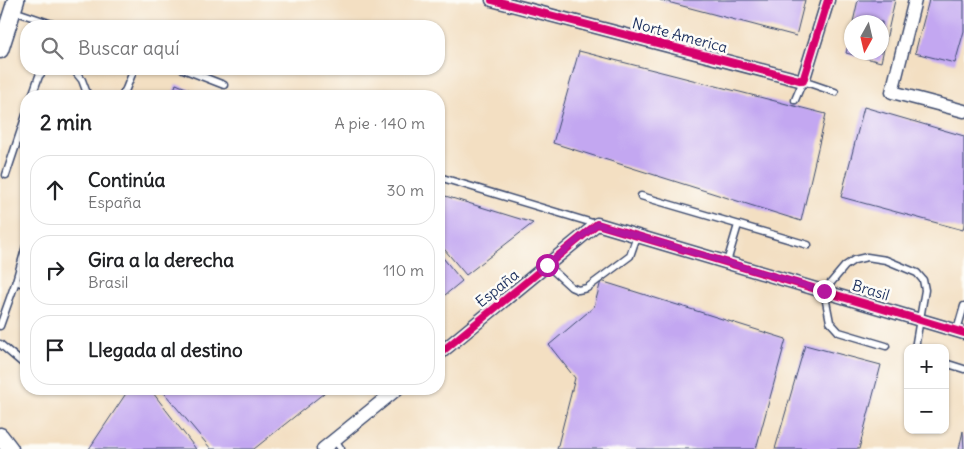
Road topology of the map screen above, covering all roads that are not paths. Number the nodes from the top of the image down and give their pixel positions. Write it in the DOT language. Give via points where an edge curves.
graph roads {
  1 [pos="492,0"];
  2 [pos="828,0"];
  3 [pos="915,0"];
  4 [pos="15,5"];
  5 [pos="46,20"];
  6 [pos="0,50"];
  7 [pos="40,75"];
  8 [pos="78,75"];
  9 [pos="132,75"];
  10 [pos="198,75"];
  11 [pos="802,81"];
  12 [pos="224,85"];
  13 [pos="34,90"];
  14 [pos="86,90"];
  15 [pos="125,90"];
  16 [pos="835,92"];
  17 [pos="795,100"];
  18 [pos="964,111"];
  19 [pos="20,133"];
  20 [pos="6,175"];
  21 [pos="445,180"];
  22 [pos="641,196"];
  23 [pos="597,224"];
  24 [pos="738,225"];
  25 [pos="637,236"];
  26 [pos="808,245"];
  27 [pos="727,262"];
  28 [pos="547,265"];
  29 [pos="20,267"];
  30 [pos="16,281"];
  31 [pos="20,283"];
  32 [pos="824,291"];
  33 [pos="964,306"];
  34 [pos="920,319"];
  35 [pos="0,326"];
  36 [pos="960,332"];
  37 [pos="0,344"];
  38 [pos="916,344"];
  39 [pos="886,346"];
  40 [pos="445,349"];
  41 [pos="20,361"];
  42 [pos="949,364"];
  43 [pos="964,369"];
  44 [pos="390,395"];
  45 [pos="0,436"];
  46 [pos="338,444"];
  47 [pos="10,449"];
  48 [pos="323,449"];
  1 -- 11 [label="street, Norte America"];
  2 -- 11 [label="street"];
  3 -- 18 [label="street" via="892,92"];
  4 -- 5 [label="lane"];
  4 -- 6 [label="street"];
  7 -- 13 [label="lane"];
  8 -- 14 [label="lane"];
  9 -- 15 [label="lane"];
  10 -- 12 [label="lane"];
  11 -- 16 [label="lane"];
  11 -- 17 [label="lane"];
  19 -- 20 [label="lane"];
  21 -- 23 [label="lane, Brasil"];
  22 -- 24 [label="lane"];
  23 -- 25 [label="street, Brasil"];
  23 -- 28 [label="street, España"];
  24 -- 26 [label="lane"];
  24 -- 27 [label="lane"];
  25 -- 27 [label="street, Brasil"];
  25 -- 28 [label="lane" via="630,256 587,288 578,290 571,287"];
  27 -- 32 [label="street, Brasil"];
  28 -- 40 [label="street, España"];
  29 -- 30 [label="lane"];
  30 -- 31 [label="lane"];
  30 -- 35 [label="lane"];
  32 -- 34 [label="street, Brasil"];
  32 -- 34 [label="lane" via="854,260 867,257 886,260 917,273 922,280 925,290"];
  32 -- 39 [label="lane" via="830,322 839,332"];
  33 -- 36 [label="lane"];
  34 -- 36 [label="street, Brasil"];
  34 -- 38 [label="lane"];
  37 -- 41 [label="lane"];
  42 -- 43 [label="lane"];
  44 -- 46 [label="street"];
  45 -- 47 [label="street"];
  46 -- 48 [label="street"];
}
